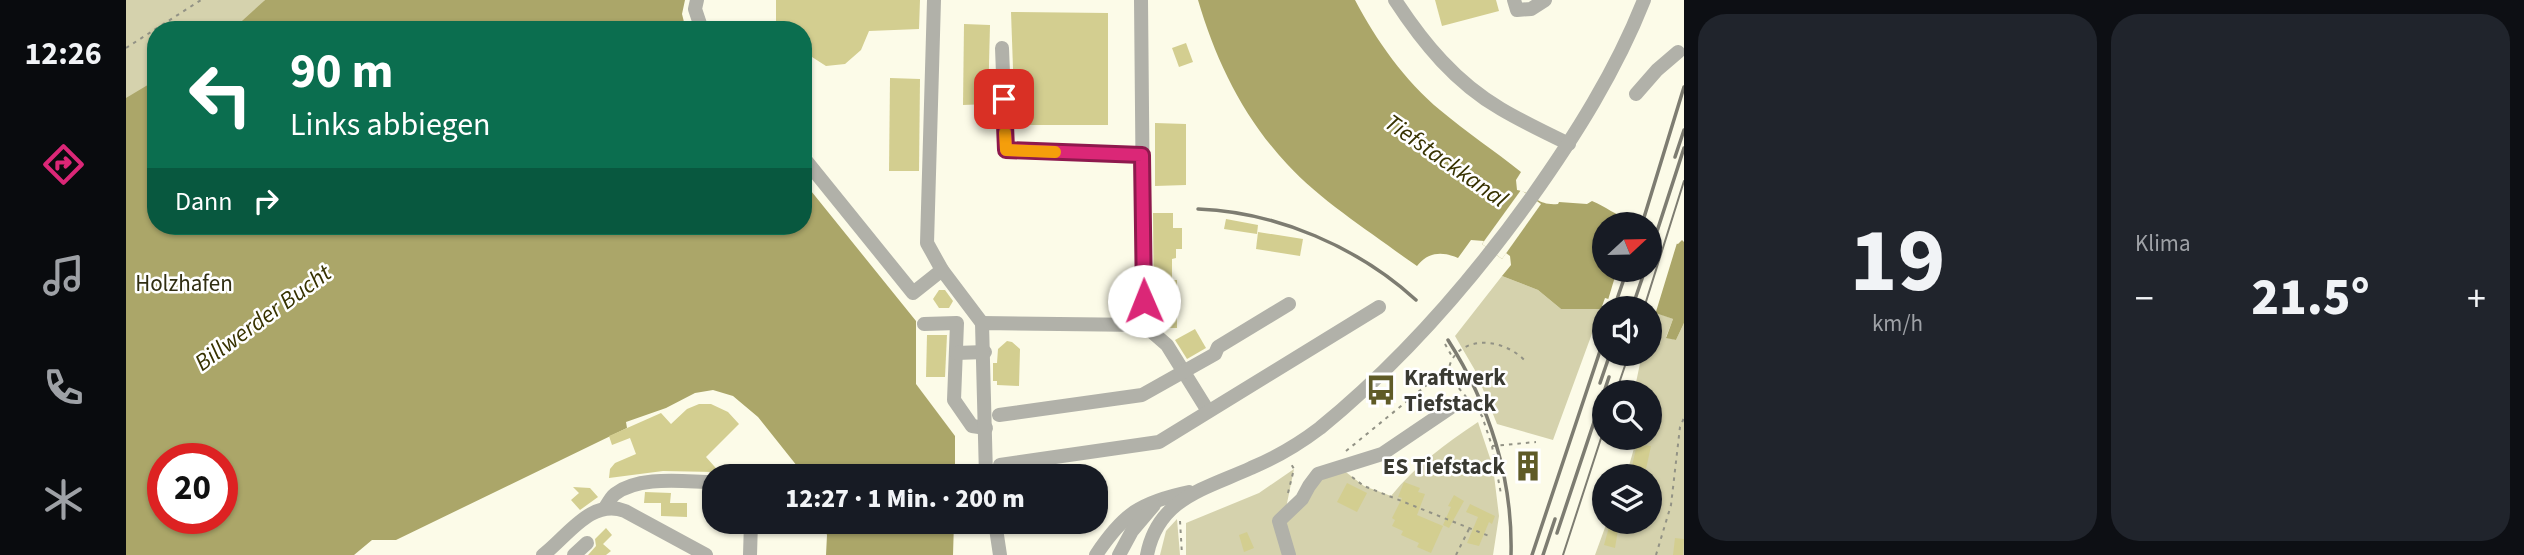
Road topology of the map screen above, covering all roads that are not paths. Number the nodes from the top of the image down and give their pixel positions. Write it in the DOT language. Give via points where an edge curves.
graph roads {
  1 [pos="696,0"];
  2 [pos="934,0"];
  3 [pos="1141,0"];
  4 [pos="1395,0"];
  5 [pos="1514,0"];
  6 [pos="1545,0"];
  7 [pos="1644,0"];
  8 [pos="699,21"];
  9 [pos="1002,48"];
  10 [pos="1678,52"];
  11 [pos="1636,94"];
  12 [pos="1569,144"];
  13 [pos="1142,155"];
  14 [pos="812,168"];
  15 [pos="942,270"];
  16 [pos="1289,304"];
  17 [pos="1378,307"];
  18 [pos="982,323"];
  19 [pos="924,324"];
  20 [pos="1144,326"];
  21 [pos="985,352"];
  22 [pos="956,353"];
  23 [pos="1183,370"];
  24 [pos="1450,408"];
  25 [pos="1209,411"];
  26 [pos="999,415"];
  27 [pos="986,428"];
  28 [pos="986,464"];
  29 [pos="1007,464"];
  30 [pos="702,482"];
  31 [pos="1197,490"];
  32 [pos="1157,501"];
  33 [pos="606,508"];
  34 [pos="751,534"];
  35 [pos="997,534"];
  36 [pos="587,543"];
  37 [pos="543,555"];
  38 [pos="574,555"];
  39 [pos="706,555"];
  40 [pos="750,555"];
  41 [pos="1000,555"];
  42 [pos="1097,555"];
  43 [pos="1119,555"];
  44 [pos="1147,555"];
  45 [pos="1289,555"];
  1 -- 8 [label="street"];
  2 -- 15 [label="street" via="927,243"];
  3 -- 13 [label="street"];
  4 -- 12 [label="street" via="1412,27 1460,80 1499,108"];
  5 -- 6 [label="street" via="1517,10 1531,9"];
  7 -- 12 [label="street" via="1620,55"];
  9 -- 13 [label="street" via="1006,150"];
  10 -- 11 [label="street"];
  12 -- 31 [label="street" via="1492,252 1391,363 1319,428 1285,451"];
  13 -- 20 [label="street"];
  14 -- 15 [label="street" via="913,293"];
  15 -- 18 [label="street"];
  16 -- 23 [label="street"];
  17 -- 25 [label="street"];
  18 -- 20 [label="street"];
  18 -- 21 [label="street"];
  19 -- 22 [label="street" via="957,323"];
  20 -- 23 [label="street" via="1167,345"];
  21 -- 22 [label="street"];
  21 -- 27 [label="street"];
  22 -- 27 [label="street" via="954,400 972,426"];
  23 -- 25 [label="street"];
  23 -- 26 [label="street" via="1142,395"];
  24 -- 45 [label="street" via="1382,454 1340,460 1318,474 1302,499 1279,521"];
  25 -- 29 [label="street" via="1159,442"];
  27 -- 28 [label="street"];
  30 -- 33 [label="street" via="635,486 614,495"];
  31 -- 32 [label="street"];
  31 -- 44 [label="street" via="1178,502 1154,531"];
  32 -- 42 [label="street" via="1126,517"];
  32 -- 43 [label="street"];
  33 -- 37 [label="street" via="592,512"];
  33 -- 39 [label="street" via="625,511"];
  34 -- 40 [label="street"];
  35 -- 41 [label="street"];
  36 -- 38 [label="street"];
}
